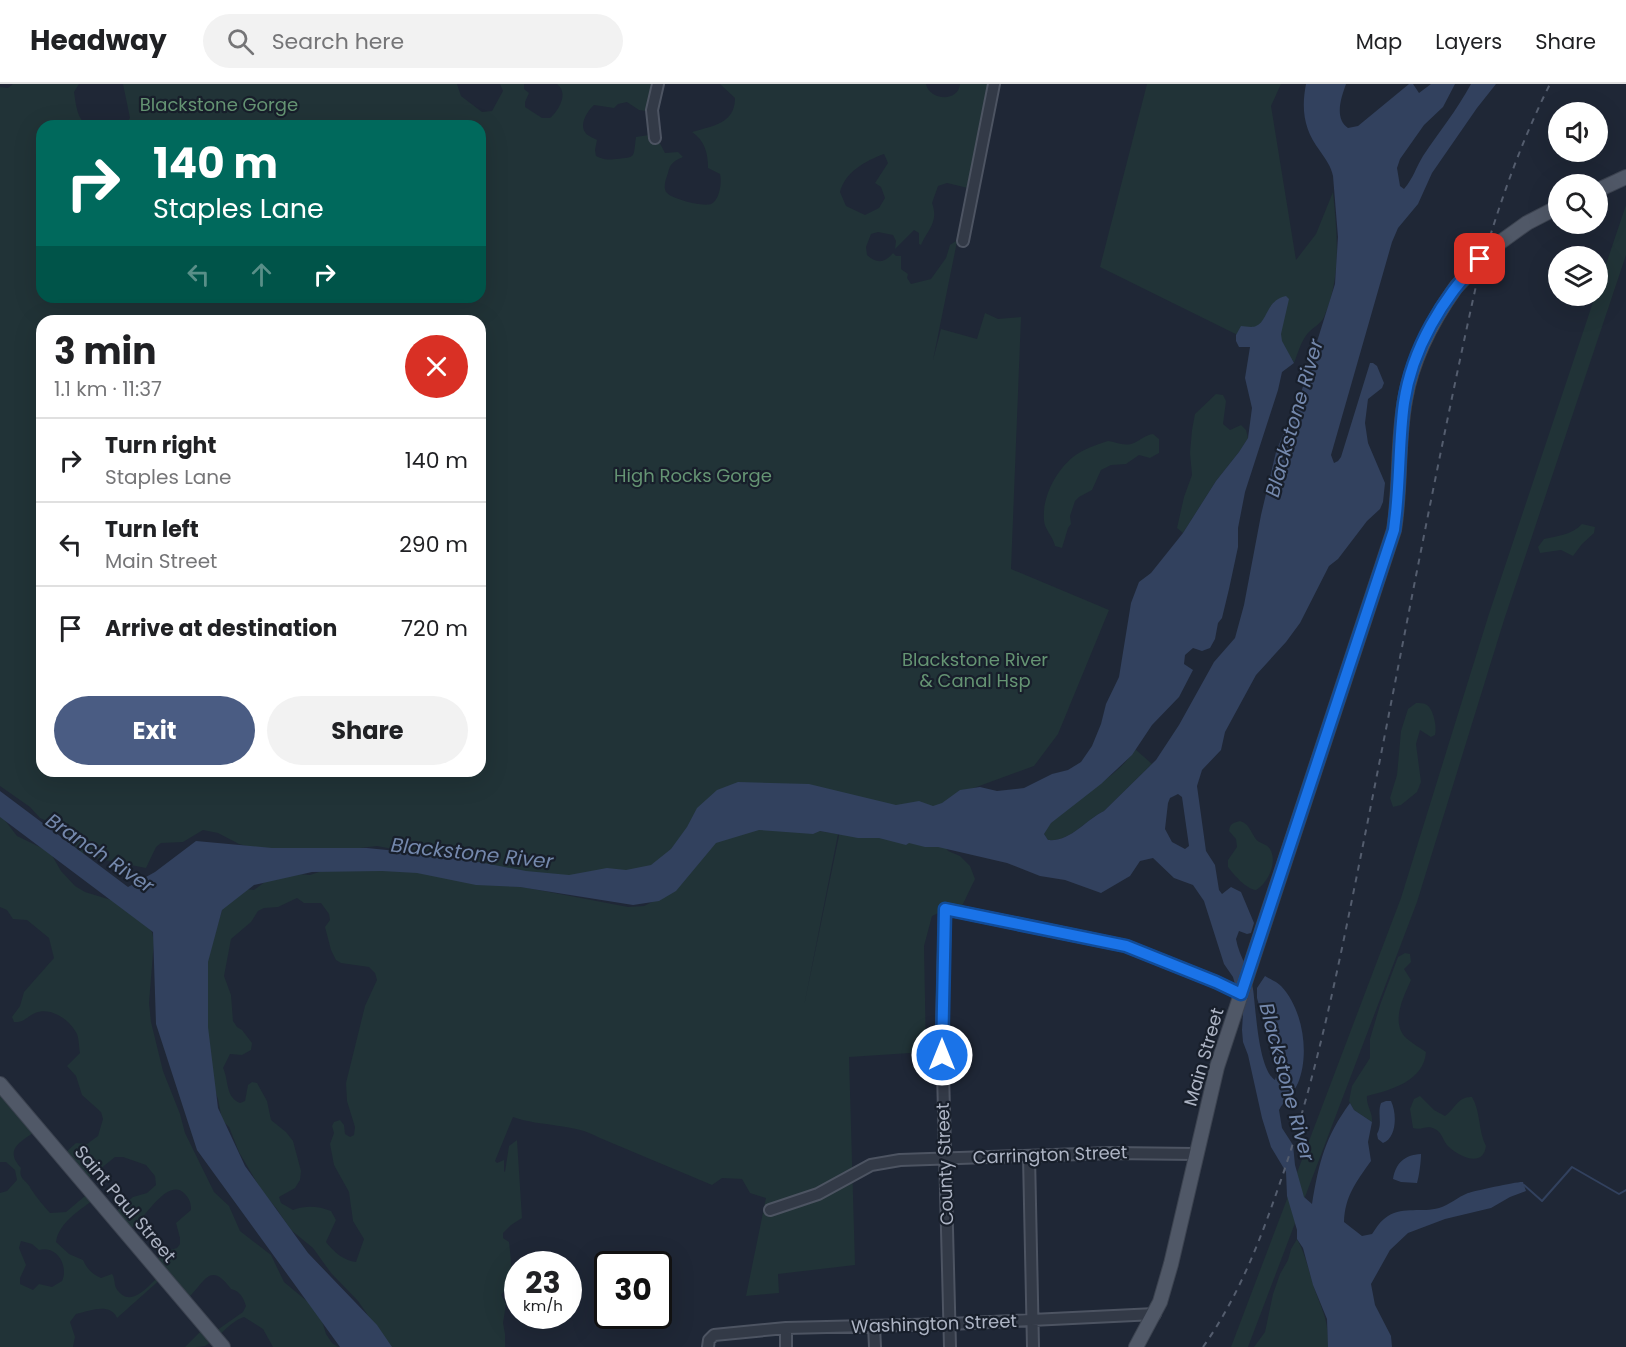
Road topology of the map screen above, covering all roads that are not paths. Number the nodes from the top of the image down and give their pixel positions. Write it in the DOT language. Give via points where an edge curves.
graph roads {
  1 [pos="658,84"];
  2 [pos="994,84"];
  3 [pos="655,138"];
  4 [pos="1626,177"];
  5 [pos="1608,185"];
  6 [pos="1548,212"];
  7 [pos="963,241"];
  8 [pos="1238,992"];
  9 [pos="0,1084"];
  10 [pos="1196,1154"];
  11 [pos="1029,1156"];
  12 [pos="944,1158"];
  13 [pos="770,1210"];
  14 [pos="1155,1314"];
  15 [pos="1033,1320"];
  16 [pos="949,1324"];
  17 [pos="874,1326"];
  18 [pos="786,1328"];
  19 [pos="223,1347"];
  20 [pos="708,1347"];
  21 [pos="786,1347"];
  22 [pos="874,1347"];
  23 [pos="950,1347"];
  24 [pos="1033,1347"];
  25 [pos="1136,1347"];
  1 -- 3 [label="street" via="652,110"];
  2 -- 7 [label="street"];
  4 -- 5 [label="main road"];
  6 -- 8 [label="main road, Main Street, bridge" via="1495,246 1456,287 1424,340 1409,381 1394,530 1251,963"];
  8 -- 10 [label="main road, Main Street"];
  8 -- 12 [label="street, County Street" via="1126,946 945,909"];
  9 -- 19 [label="main road, Saint Paul Street"];
  10 -- 11 [label="street, Carrington Street"];
  10 -- 14 [label="main road, Main Street" via="1171,1264"];
  11 -- 12 [label="street, Carrington Street"];
  11 -- 15 [label="street"];
  12 -- 13 [label="street, Carrington Street" via="871,1165 818,1194"];
  12 -- 16 [label="street, County Street"];
  14 -- 15 [label="street, Washington Street"];
  14 -- 25 [label="main road, Main Street"];
  15 -- 16 [label="street, Washington Street"];
  15 -- 24 [label="street"];
  16 -- 17 [label="street, Washington Street"];
  16 -- 23 [label="street, County Street"];
  17 -- 18 [label="street, Washington Street"];
  17 -- 22 [label="street"];
  18 -- 20 [label="street, Washington Street" via="714,1335"];
  18 -- 21 [label="street"];
}
